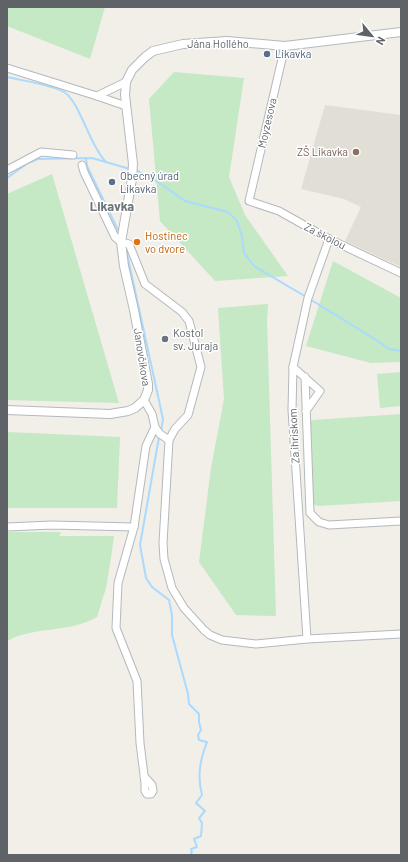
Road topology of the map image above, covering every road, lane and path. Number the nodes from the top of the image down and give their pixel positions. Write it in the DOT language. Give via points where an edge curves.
graph roads {
  1 [pos="401,32"];
  2 [pos="285,46"];
  3 [pos="7,68"];
  4 [pos="126,82"];
  5 [pos="96,96"];
  6 [pos="126,106"];
  7 [pos="73,155"];
  8 [pos="82,165"];
  9 [pos="7,170"];
  10 [pos="249,201"];
  11 [pos="329,238"];
  12 [pos="121,242"];
  13 [pos="401,273"];
  14 [pos="293,367"];
  15 [pos="305,377"];
  16 [pos="144,400"];
  17 [pos="7,410"];
  18 [pos="306,411"];
  19 [pos="155,427"];
  20 [pos="169,440"];
  21 [pos="401,521"];
  22 [pos="134,526"];
  23 [pos="7,527"];
  24 [pos="401,634"];
  25 [pos="307,639"];
  26 [pos="144,776"];
  1 -- 2 [label="street, Jána Hollého"];
  2 -- 4 [label="street, Jána Hollého" via="227,41 169,46 144,57 132,70"];
  2 -- 10 [label="street, Moyzesova"];
  3 -- 5 [label="street"];
  4 -- 5 [label="street"];
  4 -- 6 [label="street, Janovčíkova"];
  5 -- 6 [label="street"];
  6 -- 12 [label="street, Janovčíkova" via="133,164"];
  7 -- 9 [label="street" via="41,152"];
  8 -- 12 [label="street" via="115,237"];
  10 -- 11 [label="street, Za školou" via="279,212"];
  11 -- 13 [label="street, Za školou"];
  11 -- 14 [label="street, Za ihriskom" via="308,298"];
  12 -- 16 [label="street, Janovčíkova" via="148,384"];
  12 -- 20 [label="street" via="129,244 145,284 182,312 189,321 201,367 188,415"];
  14 -- 15 [label="street"];
  14 -- 25 [label="street, Za ihriskom" via="292,410"];
  15 -- 18 [label="street"];
  15 -- 18 [label="street" via="320,391"];
  16 -- 17 [label="street" via="135,408 110,414"];
  16 -- 19 [label="street, Janovčíkova" via="152,414"];
  18 -- 21 [label="street" via="310,513 319,522 329,525"];
  19 -- 20 [label="street, Janovčíkova"];
  19 -- 22 [label="street" via="146,446"];
  20 -- 25 [label="street" via="164,559 172,588 184,608 204,630 222,640 256,644"];
  22 -- 23 [label="street"];
  22 -- 26 [label="street" via="118,583 116,628 137,682"];
  24 -- 25 [label="street"];
}
